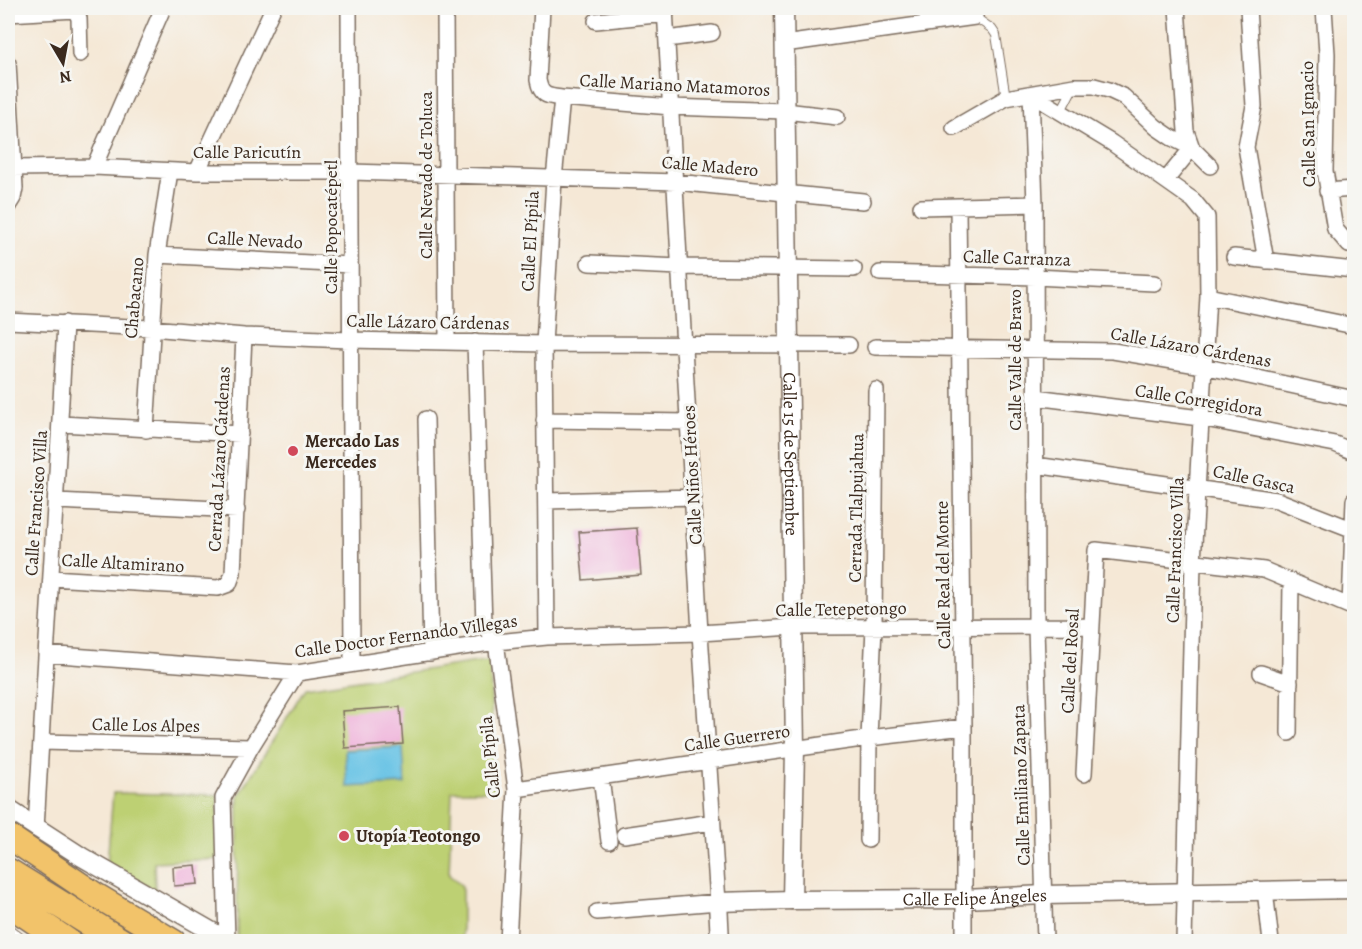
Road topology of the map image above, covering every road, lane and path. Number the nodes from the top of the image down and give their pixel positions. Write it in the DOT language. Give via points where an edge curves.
graph roads {
  1 [pos="163,8"];
  2 [pos="273,8"];
  3 [pos="349,8"];
  4 [pos="445,8"];
  5 [pos="542,8"];
  6 [pos="784,8"];
  7 [pos="1177,8"];
  8 [pos="1248,8"];
  9 [pos="1324,8"];
  10 [pos="666,11"];
  11 [pos="8,14"];
  12 [pos="975,17"];
  13 [pos="596,21"];
  14 [pos="712,33"];
  15 [pos="667,39"];
  16 [pos="784,44"];
  17 [pos="80,54"];
  18 [pos="8,63"];
  19 [pos="1074,86"];
  20 [pos="1031,94"];
  21 [pos="562,98"];
  22 [pos="1006,98"];
  23 [pos="671,107"];
  24 [pos="785,111"];
  25 [pos="1060,113"];
  26 [pos="837,117"];
  27 [pos="954,128"];
  28 [pos="1192,148"];
  29 [pos="1210,166"];
  30 [pos="94,167"];
  31 [pos="12,168"];
  32 [pos="170,171"];
  33 [pos="197,172"];
  34 [pos="351,172"];
  35 [pos="445,175"];
  36 [pos="554,179"];
  37 [pos="1166,180"];
  38 [pos="675,182"];
  39 [pos="1354,189"];
  40 [pos="1327,191"];
  41 [pos="786,193"];
  42 [pos="863,201"];
  43 [pos="1035,204"];
  44 [pos="8,206"];
  45 [pos="921,207"];
  46 [pos="958,207"];
  47 [pos="1350,244"];
  48 [pos="157,255"];
  49 [pos="1234,257"];
  50 [pos="1266,261"];
  51 [pos="589,262"];
  52 [pos="350,265"];
  53 [pos="681,267"];
  54 [pos="789,267"];
  55 [pos="854,269"];
  56 [pos="1354,270"];
  57 [pos="880,273"];
  58 [pos="958,276"];
  59 [pos="1035,277"];
  60 [pos="1154,283"];
  61 [pos="1208,296"];
  62 [pos="8,321"];
  63 [pos="66,323"];
  64 [pos="1354,326"];
  65 [pos="151,328"];
  66 [pos="244,336"];
  67 [pos="349,340"];
  68 [pos="447,342"];
  69 [pos="476,342"];
  70 [pos="544,344"];
  71 [pos="685,345"];
  72 [pos="849,345"];
  73 [pos="790,346"];
  74 [pos="875,347"];
  75 [pos="959,350"];
  76 [pos="1034,351"];
  77 [pos="1203,366"];
  78 [pos="876,390"];
  79 [pos="1035,397"];
  80 [pos="1354,399"];
  81 [pos="1200,418"];
  82 [pos="426,419"];
  83 [pos="544,420"];
  84 [pos="689,422"];
  85 [pos="61,424"];
  86 [pos="146,430"];
  87 [pos="240,434"];
  88 [pos="1354,452"];
  89 [pos="1035,465"];
  90 [pos="1197,487"];
  91 [pos="694,497"];
  92 [pos="1354,500"];
  93 [pos="57,501"];
  94 [pos="546,501"];
  95 [pos="237,510"];
  96 [pos="1354,529"];
  97 [pos="1193,562"];
  98 [pos="51,578"];
  99 [pos="1291,581"];
  100 [pos="229,584"];
  101 [pos="1352,607"];
  102 [pos="1091,626"];
  103 [pos="793,627"];
  104 [pos="874,627"];
  105 [pos="963,627"];
  106 [pos="1036,627"];
  107 [pos="700,633"];
  108 [pos="547,637"];
  109 [pos="496,642"];
  110 [pos="432,653"];
  111 [pos="46,654"];
  112 [pos="352,663"];
  113 [pos="297,673"];
  114 [pos="1261,673"];
  115 [pos="1290,683"];
  116 [pos="964,726"];
  117 [pos="1289,733"];
  118 [pos="869,738"];
  119 [pos="41,742"];
  120 [pos="251,747"];
  121 [pos="795,749"];
  122 [pos="709,761"];
  123 [pos="1084,774"];
  124 [pos="601,777"];
  125 [pos="516,789"];
  126 [pos="8,809"];
  127 [pos="712,822"];
  128 [pos="36,830"];
  129 [pos="624,835"];
  130 [pos="8,836"];
  131 [pos="868,840"];
  132 [pos="609,841"];
  133 [pos="8,872"];
  134 [pos="1354,889"];
  135 [pos="1265,890"];
  136 [pos="1186,892"];
  137 [pos="1044,895"];
  138 [pos="965,899"];
  139 [pos="792,900"];
  140 [pos="8,902"];
  141 [pos="718,902"];
  142 [pos="597,912"];
  143 [pos="8,928"];
  144 [pos="8,936"];
  145 [pos="229,941"];
  146 [pos="15,942"];
  147 [pos="26,942"];
  148 [pos="67,942"];
  149 [pos="121,942"];
  150 [pos="174,942"];
  151 [pos="508,942"];
  152 [pos="720,942"];
  153 [pos="964,942"];
  154 [pos="1045,942"];
  155 [pos="1184,942"];
  156 [pos="1271,942"];
  1 -- 30 [label="street"];
  2 -- 33 [label="street"];
  3 -- 34 [label="street, Calle Popocatépetl"];
  4 -- 35 [label="street, Calle Nevado de Toluca"];
  5 -- 21 [label="street" via="540,89 546,95"];
  6 -- 16 [label="street, Calle 15 de Septiembre"];
  7 -- 28 [label="street" via="1185,131"];
  8 -- 50 [label="street" via="1254,106 1246,147"];
  9 -- 40 [label="street, Calle San Ignacio"];
  10 -- 13 [label="street"];
  10 -- 15 [label="street, Calle Niños Héroes"];
  11 -- 17 [label="street" via="75,10 79,18"];
  12 -- 16 [label="street"];
  12 -- 22 [label="lane" via="996,35"];
  14 -- 15 [label="street"];
  15 -- 23 [label="street, Calle Niños Héroes"];
  16 -- 24 [label="street, Calle 15 de Septiembre"];
  18 -- 31 [label="street"];
  19 -- 20 [label="street"];
  19 -- 25 [label="lane"];
  19 -- 28 [label="street" via="1094,86 1124,97 1156,127"];
  20 -- 22 [label="street"];
  20 -- 25 [label="street, Calle Francisco Villa"];
  20 -- 43 [label="street, Calle Valle de Bravo"];
  21 -- 23 [label="street, Calle Mariano Matamoros"];
  21 -- 36 [label="street, Calle El Pípila"];
  22 -- 27 [label="street"];
  23 -- 24 [label="street, Calle Mariano Matamoros"];
  23 -- 38 [label="street, Calle Niños Héroes"];
  24 -- 26 [label="street, Calle Mariano Matamoros"];
  24 -- 41 [label="street, Calle 15 de Septiembre"];
  25 -- 37 [label="street, Calle Francisco Villa"];
  28 -- 29 [label="street"];
  28 -- 37 [label="street"];
  30 -- 31 [label="street, Calle Paricutín"];
  30 -- 32 [label="street, Calle Paricutín"];
  31 -- 44 [label="street" via="15,188"];
  32 -- 33 [label="street, Calle Paricutín"];
  32 -- 48 [label="street, Chabacano"];
  33 -- 34 [label="street, Calle Paricutín"];
  34 -- 35 [label="street, Calle Paricutín"];
  34 -- 52 [label="street, Calle Popocatépetl"];
  35 -- 36 [label="street, Calle Paricutín"];
  35 -- 68 [label="street, Calle Nevado de Toluca"];
  36 -- 38 [label="street, Calle Madero"];
  36 -- 70 [label="street, Calle El Pípila"];
  37 -- 61 [label="street, Calle Francisco Villa" via="1193,200 1207,218"];
  38 -- 41 [label="street, Calle Madero"];
  38 -- 53 [label="street, Calle Niños Héroes"];
  39 -- 40 [label="street"];
  40 -- 47 [label="street, Calle San Ignacio" via="1335,229"];
  41 -- 42 [label="street, Calle Madero"];
  41 -- 54 [label="street, Calle 15 de Septiembre"];
  43 -- 46 [label="street"];
  43 -- 59 [label="street, Calle Valle de Bravo"];
  45 -- 46 [label="street"];
  46 -- 58 [label="street, Calle Real del Monte"];
  48 -- 52 [label="street, Calle Nevado"];
  48 -- 65 [label="street, Chabacano"];
  49 -- 50 [label="street"];
  50 -- 56 [label="street"];
  51 -- 53 [label="street"];
  52 -- 67 [label="street, Calle Popocatépetl"];
  53 -- 54 [label="street"];
  53 -- 71 [label="street, Calle Niños Héroes"];
  54 -- 55 [label="street"];
  54 -- 73 [label="street, Calle 15 de Septiembre"];
  57 -- 58 [label="street, Calle Carranza"];
  58 -- 59 [label="street, Calle Carranza"];
  58 -- 75 [label="street, Calle Real del Monte"];
  59 -- 60 [label="street, Calle Carranza"];
  59 -- 76 [label="street, Calle Valle de Bravo"];
  61 -- 64 [label="street"];
  61 -- 77 [label="street, Calle Francisco Villa"];
  62 -- 63 [label="street, Calle Lázaro Cárdenas"];
  63 -- 65 [label="street, Calle Lázaro Cárdenas"];
  63 -- 85 [label="street, Calle Francisco Villa"];
  65 -- 66 [label="street, Calle Lázaro Cárdenas"];
  65 -- 86 [label="street, Chabacano"];
  66 -- 67 [label="street, Calle Lázaro Cárdenas"];
  66 -- 87 [label="street, Cerrada Lázaro Cárdenas"];
  67 -- 68 [label="street, Calle Lázaro Cárdenas"];
  67 -- 112 [label="street, Calle Popocatépetl"];
  68 -- 69 [label="street, Calle Lázaro Cárdenas"];
  69 -- 70 [label="street, Calle Lázaro Cárdenas"];
  69 -- 109 [label="street" via="484,624"];
  70 -- 71 [label="street, Calle Lázaro Cárdenas"];
  70 -- 83 [label="street, Calle El Pípila"];
  71 -- 73 [label="street, Calle Lázaro Cárdenas"];
  71 -- 84 [label="street, Calle Niños Héroes"];
  72 -- 73 [label="street, Calle Lázaro Cárdenas"];
  73 -- 103 [label="street, Calle 15 de Septiembre"];
  74 -- 75 [label="street, Calle Lázaro Cárdenas"];
  75 -- 76 [label="street, Calle Lázaro Cárdenas"];
  75 -- 105 [label="street, Calle Real del Monte"];
  76 -- 77 [label="street, Calle Lázaro Cárdenas" via="1113,351"];
  76 -- 79 [label="street, Calle Valle de Bravo"];
  77 -- 80 [label="street, Calle Lázaro Cárdenas"];
  77 -- 81 [label="street, Calle Francisco Villa"];
  78 -- 104 [label="street, Cerrada Tlalpujahua"];
  79 -- 81 [label="street, Calle Corregidora"];
  79 -- 89 [label="street, Calle Valle de Bravo"];
  81 -- 88 [label="street, Calle Corregidora" via="1335,444"];
  81 -- 90 [label="street, Calle Francisco Villa"];
  82 -- 110 [label="street"];
  83 -- 84 [label="street"];
  83 -- 94 [label="street, Calle El Pípila"];
  84 -- 91 [label="street, Calle Niños Héroes"];
  85 -- 86 [label="street"];
  85 -- 93 [label="street, Calle Francisco Villa"];
  86 -- 87 [label="street"];
  87 -- 95 [label="street, Cerrada Lázaro Cárdenas"];
  89 -- 90 [label="street, Calle Gasca"];
  89 -- 106 [label="street, Calle Valle de Bravo"];
  90 -- 96 [label="street, Calle Gasca" via="1277,500"];
  90 -- 97 [label="street, Calle Francisco Villa"];
  91 -- 94 [label="street"];
  91 -- 107 [label="street, Calle Niños Héroes"];
  92 -- 96 [label="street"];
  93 -- 95 [label="street"];
  93 -- 98 [label="street, Calle Francisco Villa"];
  94 -- 108 [label="street, Calle El Pípila"];
  95 -- 100 [label="street, Cerrada Lázaro Cárdenas"];
  96 -- 101 [label="street"];
  97 -- 99 [label="street" via="1264,570"];
  97 -- 102 [label="street, Calle del Rosal" via="1096,550"];
  97 -- 136 [label="street, Calle Francisco Villa"];
  98 -- 100 [label="street, Calle Altamirano" via="218,588"];
  98 -- 111 [label="street, Calle Francisco Villa"];
  99 -- 101 [label="street"];
  99 -- 115 [label="street"];
  102 -- 106 [label="street, Calle Tetepetongo"];
  102 -- 123 [label="street, Calle del Rosal"];
  103 -- 104 [label="street, Calle Tetepetongo"];
  103 -- 107 [label="street, Calle Tetepetongo"];
  103 -- 121 [label="street, Calle 15 de Septiembre"];
  104 -- 105 [label="street, Calle Tetepetongo"];
  104 -- 118 [label="street, Cerrada Tlalpujahua"];
  105 -- 106 [label="street, Calle Tetepetongo"];
  105 -- 116 [label="street, Calle Real del Monte"];
  106 -- 137 [label="street, Calle Emiliano Zapata"];
  107 -- 108 [label="street, Calle Doctor Fernando Villegas"];
  107 -- 122 [label="street, Calle Niños Héroes"];
  108 -- 109 [label="street, Calle Doctor Fernando Villegas"];
  109 -- 110 [label="street, Calle Doctor Fernando Villegas"];
  109 -- 125 [label="street, Calle Pípila"];
  110 -- 112 [label="street, Calle Doctor Fernando Villegas"];
  111 -- 113 [label="street, Calle Doctor Fernando Villegas"];
  111 -- 119 [label="street, Calle Francisco Villa"];
  112 -- 113 [label="street, Calle Doctor Fernando Villegas"];
  113 -- 120 [label="street"];
  114 -- 115 [label="street"];
  115 -- 117 [label="street"];
  116 -- 118 [label="street, Calle Guerrero"];
  116 -- 138 [label="street, Calle Real del Monte"];
  118 -- 121 [label="street, Calle Guerrero"];
  118 -- 131 [label="street"];
  119 -- 120 [label="street, Calle Los Alpes"];
  119 -- 128 [label="street, Calle Francisco Villa"];
  120 -- 145 [label="street" via="222,798"];
  121 -- 122 [label="street, Calle Guerrero"];
  121 -- 139 [label="street, Calle 15 de Septiembre"];
  122 -- 124 [label="street, Calle Guerrero"];
  122 -- 127 [label="street, Calle Niños Héroes"];
  124 -- 125 [label="street, Calle Guerrero"];
  124 -- 132 [label="street"];
  125 -- 151 [label="street, Calle Pípila"];
  126 -- 128 [label="street"];
  127 -- 129 [label="street"];
  127 -- 141 [label="street, Calle Niños Héroes"];
  128 -- 145 [label="street" via="114,884"];
  130 -- 150 [label="highway"];
  133 -- 149 [label="highway"];
  134 -- 135 [label="street, Calle Felipe Ángeles"];
  135 -- 136 [label="street, Calle Felipe Ángeles"];
  135 -- 156 [label="street"];
  136 -- 137 [label="street, Calle Felipe Ángeles"];
  136 -- 155 [label="street, Calle Francisco Villa"];
  137 -- 138 [label="street, Calle Felipe Ángeles"];
  137 -- 154 [label="street, Calle Emiliano Zapata"];
  138 -- 139 [label="street, Calle Felipe Ángeles"];
  138 -- 153 [label="street, Calle Real del Monte"];
  139 -- 141 [label="street, Calle Felipe Ángeles"];
  140 -- 148 [label="highway"];
  141 -- 142 [label="street, Calle Felipe Ángeles"];
  141 -- 152 [label="street, Calle Niños Héroes"];
  143 -- 147 [label="lane"];
  144 -- 146 [label="lane"];
}
